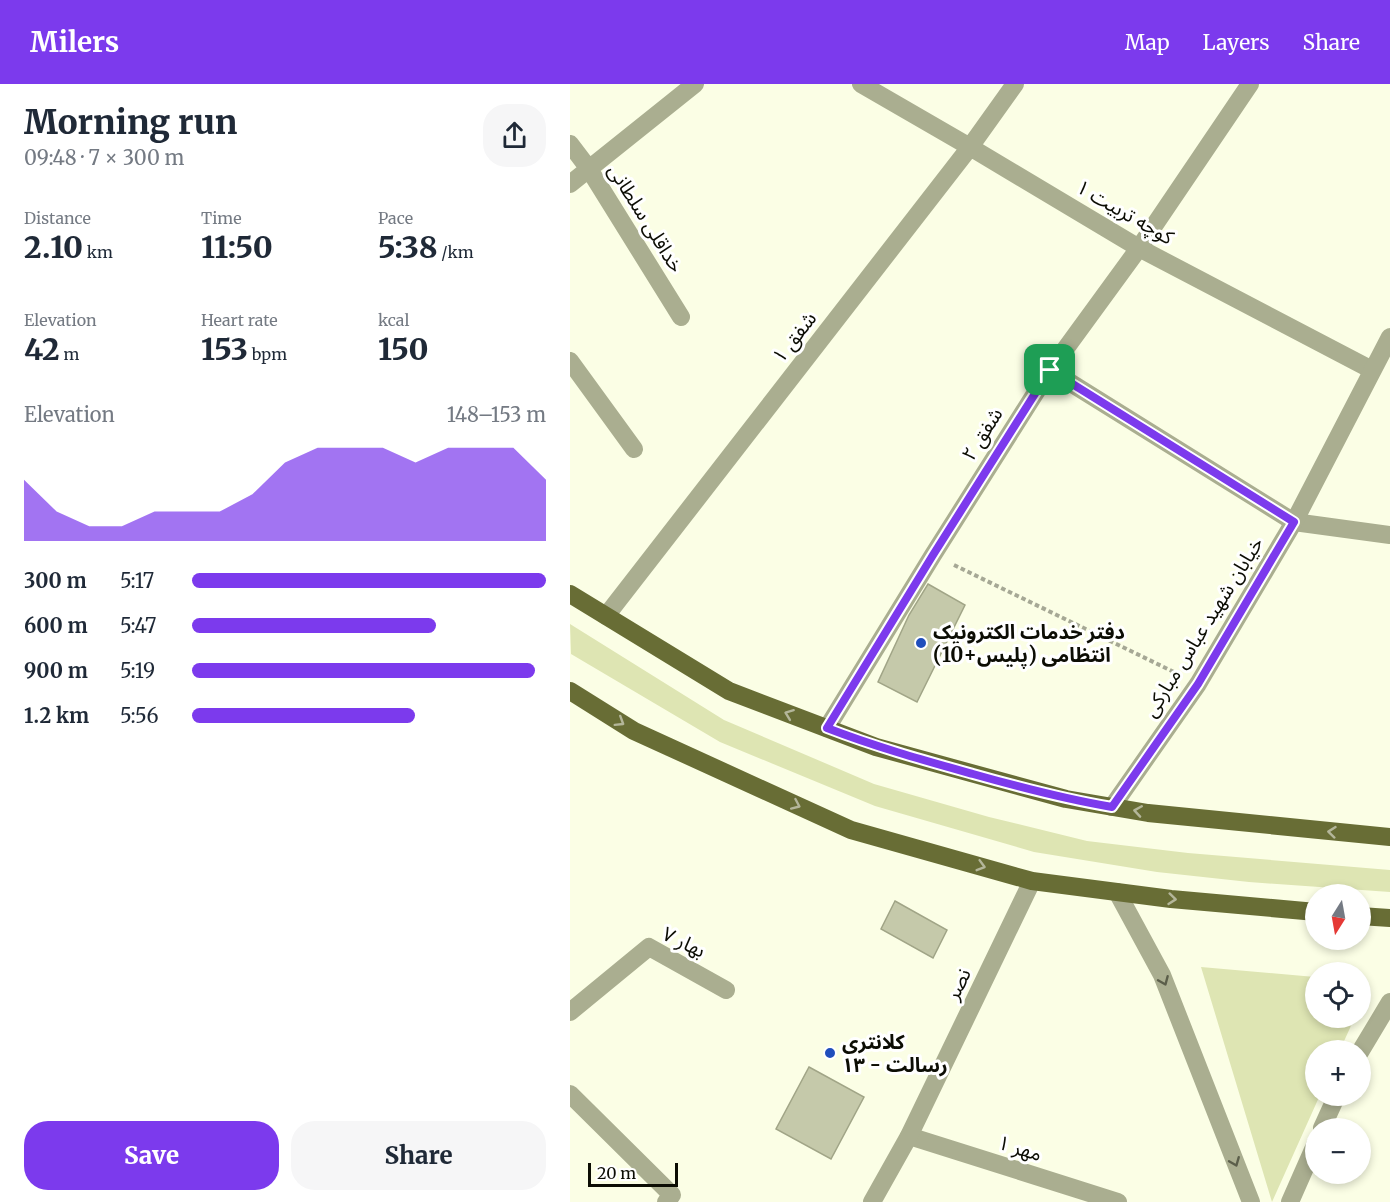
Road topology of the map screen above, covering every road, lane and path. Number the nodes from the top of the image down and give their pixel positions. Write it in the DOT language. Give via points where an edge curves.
graph roads {
  1 [pos="694,84"];
  2 [pos="861,84"];
  3 [pos="1015,84"];
  4 [pos="1250,84"];
  5 [pos="570,144"];
  6 [pos="970,147"];
  7 [pos="589,169"];
  8 [pos="570,184"];
  9 [pos="1139,248"];
  10 [pos="681,317"];
  11 [pos="1390,337"];
  12 [pos="570,361"];
  13 [pos="1050,370"];
  14 [pos="1372,370"];
  15 [pos="634,449"];
  16 [pos="1294,522"];
  17 [pos="1390,535"];
  18 [pos="933,555"];
  19 [pos="570,594"];
  20 [pos="606,616"];
  21 [pos="1198,684"];
  22 [pos="570,691"];
  23 [pos="827,728"];
  24 [pos="1112,807"];
  25 [pos="1390,837"];
  26 [pos="1032,881"];
  27 [pos="1117,892"];
  28 [pos="1305,911"];
  29 [pos="1371,917"];
  30 [pos="1390,918"];
  31 [pos="726,990"];
  32 [pos="1390,1002"];
  33 [pos="570,1012"];
  34 [pos="1367,1040"];
  35 [pos="570,1094"];
  36 [pos="909,1137"];
  37 [pos="1305,1168"];
  38 [pos="666,1202"];
  39 [pos="872,1202"];
  40 [pos="1118,1202"];
  41 [pos="1251,1202"];
  42 [pos="1290,1202"];
  1 -- 7 [label="street"];
  2 -- 6 [label="street, کوچه تربیت ۱"];
  3 -- 6 [label="street, شفق ۱"];
  4 -- 9 [label="street, شفق ۲"];
  5 -- 7 [label="street, خداقلی سلطانی"];
  6 -- 9 [label="street, کوچه تربیت ۱"];
  6 -- 20 [label="street, شفق ۱"];
  7 -- 8 [label="street"];
  7 -- 10 [label="street, خداقلی سلطانی"];
  9 -- 13 [label="street, شفق ۲"];
  9 -- 14 [label="street, کوچه تربیت ۱"];
  11 -- 14 [label="street, خیابان شهید عباس مبارکی"];
  12 -- 15 [label="street"];
  13 -- 16 [label="street"];
  13 -- 18 [label="street, شفق ۲"];
  14 -- 16 [label="street, خیابان شهید عباس مبارکی"];
  16 -- 17 [label="street"];
  16 -- 21 [label="street, خیابان شهید عباس مبارکی"];
  18 -- 21 [label="path"];
  18 -- 23 [label="street, شفق ۲"];
  19 -- 20 [label="main road"];
  23 -- 20 [label="main road, one-way" via="729,691"];
  21 -- 24 [label="street, خیابان شهید عباس مبارکی"];
  22 -- 26 [label="main road, one-way" via="634,731 851,830"];
  23 -- 24 [label="main road" via="876,747 1066,799"];
  25 -- 24 [label="main road, one-way"];
  26 -- 27 [label="main road"];
  26 -- 36 [label="street, نصر"];
  27 -- 28 [label="main road, one-way"];
  27 -- 41 [label="street, one-way" via="1162,975"];
  29 -- 30 [label="main road"];
  31 -- 33 [label="street, بهار ۷" via="649,946"];
  32 -- 34 [label="street"];
  35 -- 38 [label="street" via="672,1195"];
  36 -- 39 [label="street, نصر"];
  36 -- 40 [label="street, مهر ۱"];
  37 -- 42 [label="street"];
}
